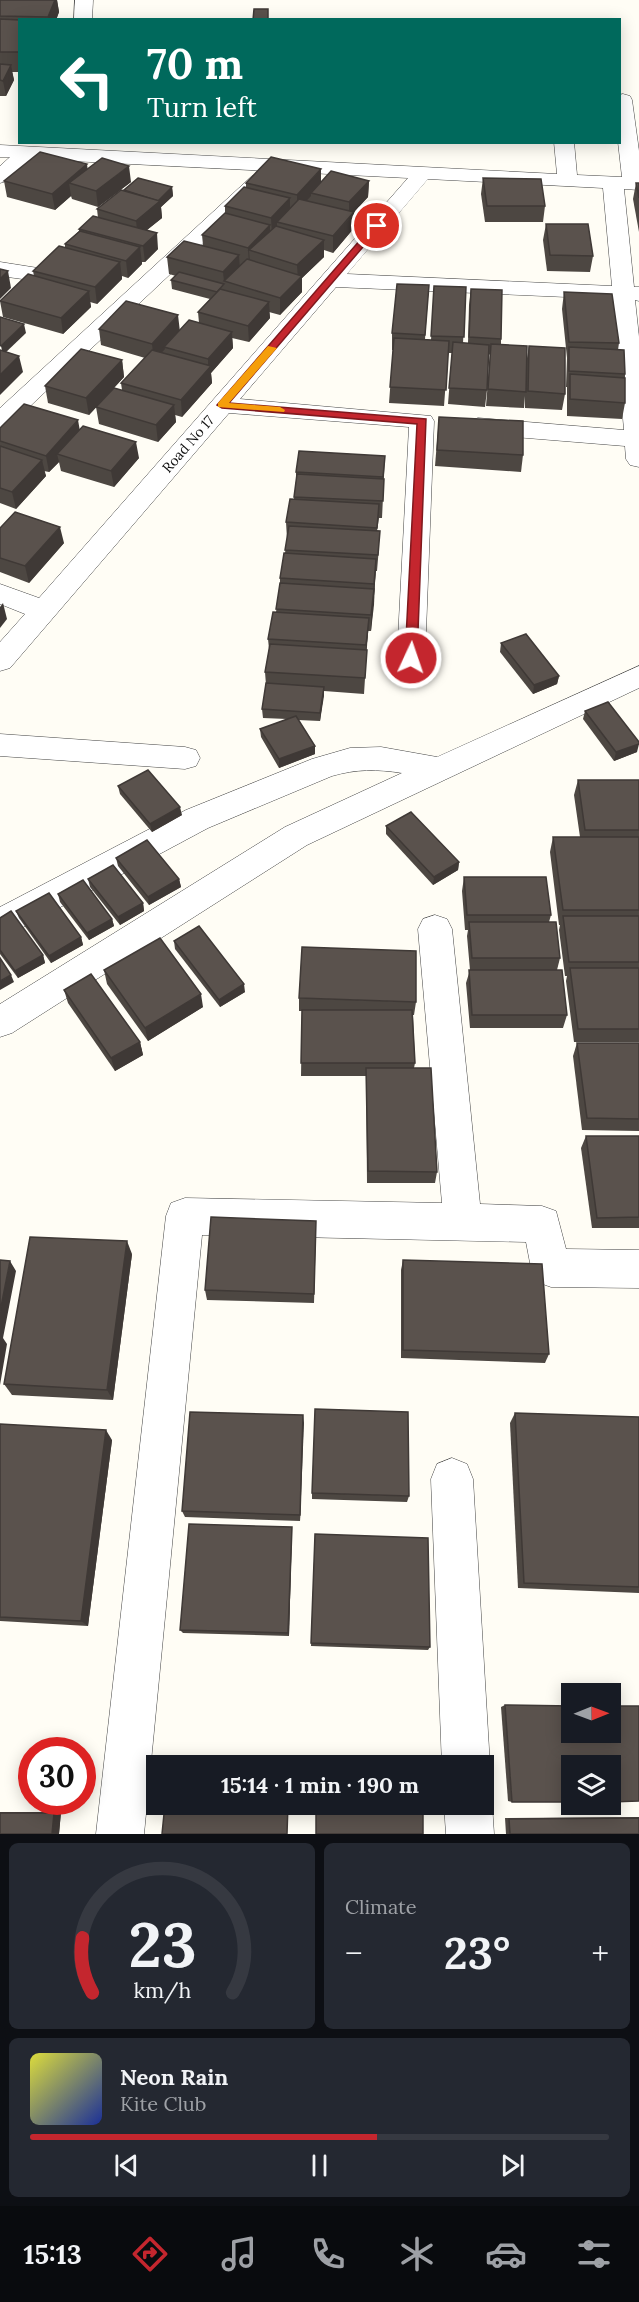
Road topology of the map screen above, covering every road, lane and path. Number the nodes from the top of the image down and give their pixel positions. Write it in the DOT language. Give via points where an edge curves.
graph roads {
  1 [pos="84,0"];
  2 [pos="83,18"];
  3 [pos="623,100"];
  4 [pos="564,144"];
  5 [pos="80,149"];
  6 [pos="0,151"];
  7 [pos="27,152"];
  8 [pos="275,165"];
  9 [pos="423,172"];
  10 [pos="0,177"];
  11 [pos="568,180"];
  12 [pos="628,183"];
  13 [pos="0,269"];
  14 [pos="30,273"];
  15 [pos="332,280"];
  16 [pos="631,293"];
  17 [pos="222,405"];
  18 [pos="0,421"];
  19 [pos="442,423"];
  20 [pos="638,446"];
  21 [pos="0,593"];
  22 [pos="45,611"];
  23 [pos="411,658"];
  24 [pos="0,662"];
  25 [pos="639,676"];
  26 [pos="0,745"];
  27 [pos="185,758"];
  28 [pos="440,769"];
  29 [pos="0,923"];
  30 [pos="435,929"];
  31 [pos="0,1022"];
  32 [pos="463,1222"];
  33 [pos="639,1269"];
  34 [pos="452,1479"];
  35 [pos="465,1755"];
  36 [pos="469,1815"];
  37 [pos="120,1834"];
  38 [pos="470,1834"];
  1 -- 2 [label="street"];
  3 -- 12 [label="street"];
  4 -- 11 [label="street"];
  5 -- 7 [label="street"];
  5 -- 8 [label="street"];
  6 -- 7 [label="street"];
  7 -- 10 [label="street"];
  8 -- 9 [label="street"];
  8 -- 18 [label="street"];
  9 -- 11 [label="street"];
  9 -- 15 [label="street, Road No 17"];
  11 -- 12 [label="street"];
  12 -- 16 [label="street"];
  13 -- 14 [label="street"];
  15 -- 16 [label="street"];
  15 -- 17 [label="street, Road No 17"];
  16 -- 20 [label="street"];
  17 -- 19 [label="street"];
  17 -- 22 [label="street, Road No 17"];
  19 -- 20 [label="street"];
  19 -- 23 [label="street"];
  21 -- 22 [label="street"];
  22 -- 24 [label="street, Road No 17"];
  25 -- 28 [label="street"];
  26 -- 27 [label="street"];
  28 -- 29 [label="street" via="381,758 350,759 323,767 197,819"];
  28 -- 31 [label="street" via="296,836"];
  30 -- 32 [label="street"];
  32 -- 33 [label="street" via="542,1224 551,1268"];
  32 -- 37 [label="street" via="185,1216"];
  34 -- 35 [label="street"];
  36 -- 38 [label="street"];
}
